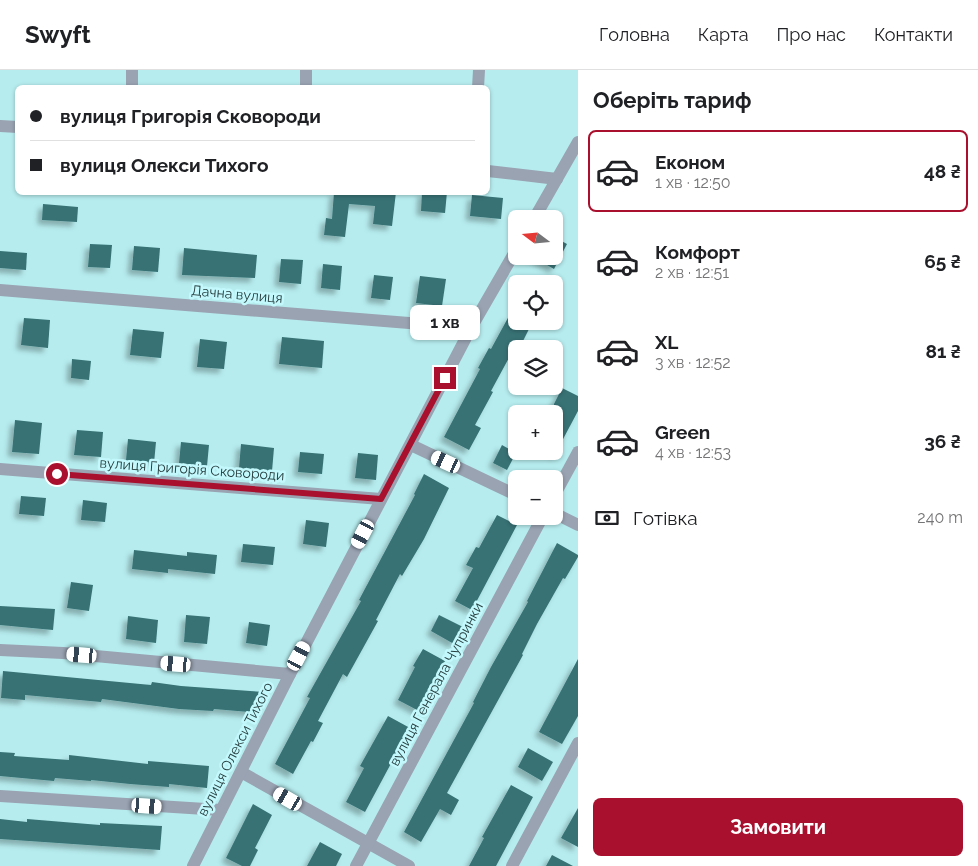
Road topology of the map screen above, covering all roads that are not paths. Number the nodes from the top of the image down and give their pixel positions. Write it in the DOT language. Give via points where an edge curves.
graph roads {
  1 [pos="132,70"];
  2 [pos="306,70"];
  3 [pos="479,70"];
  4 [pos="132,85"];
  5 [pos="306,85"];
  6 [pos="478,85"];
  7 [pos="0,126"];
  8 [pos="15,127"];
  9 [pos="578,142"];
  10 [pos="490,171"];
  11 [pos="558,179"];
  12 [pos="539,210"];
  13 [pos="508,264"];
  14 [pos="0,290"];
  15 [pos="471,328"];
  16 [pos="411,445"];
  17 [pos="578,452"];
  18 [pos="0,469"];
  19 [pos="563,480"];
  20 [pos="508,491"];
  21 [pos="381,499"];
  22 [pos="563,518"];
  23 [pos="537,525"];
  24 [pos="578,525"];
  25 [pos="0,650"];
  26 [pos="290,674"];
  27 [pos="578,743"];
  28 [pos="241,772"];
  29 [pos="0,796"];
  30 [pos="221,810"];
  31 [pos="368,844"];
  32 [pos="193,866"];
  33 [pos="356,866"];
  34 [pos="409,866"];
  35 [pos="512,866"];
  1 -- 4 [label="street"];
  2 -- 5 [label="street"];
  3 -- 6 [label="street"];
  7 -- 8 [label="street"];
  9 -- 11 [label="street"];
  10 -- 11 [label="street"];
  11 -- 12 [label="street"];
  13 -- 15 [label="street, вулиця Олекси Тихого"];
  14 -- 15 [label="street, Дачна вулиця"];
  15 -- 16 [label="street, вулиця Олекси Тихого"];
  16 -- 20 [label="street"];
  16 -- 21 [label="street, вулиця Олекси Тихого"];
  17 -- 19 [label="street"];
  18 -- 21 [label="street, вулиця Григорія Сковороди"];
  21 -- 26 [label="street, вулиця Олекси Тихого"];
  22 -- 24 [label="street"];
  23 -- 31 [label="street, вулиця Генерала Чупринки"];
  25 -- 26 [label="street"];
  26 -- 28 [label="street, вулиця Олекси Тихого"];
  27 -- 35 [label="street"];
  28 -- 30 [label="street, вулиця Олекси Тихого"];
  28 -- 31 [label="street"];
  29 -- 30 [label="street"];
  30 -- 32 [label="street, вулиця Олекси Тихого"];
  31 -- 33 [label="street, вулиця Генерала Чупринки"];
  31 -- 34 [label="street"];
}
